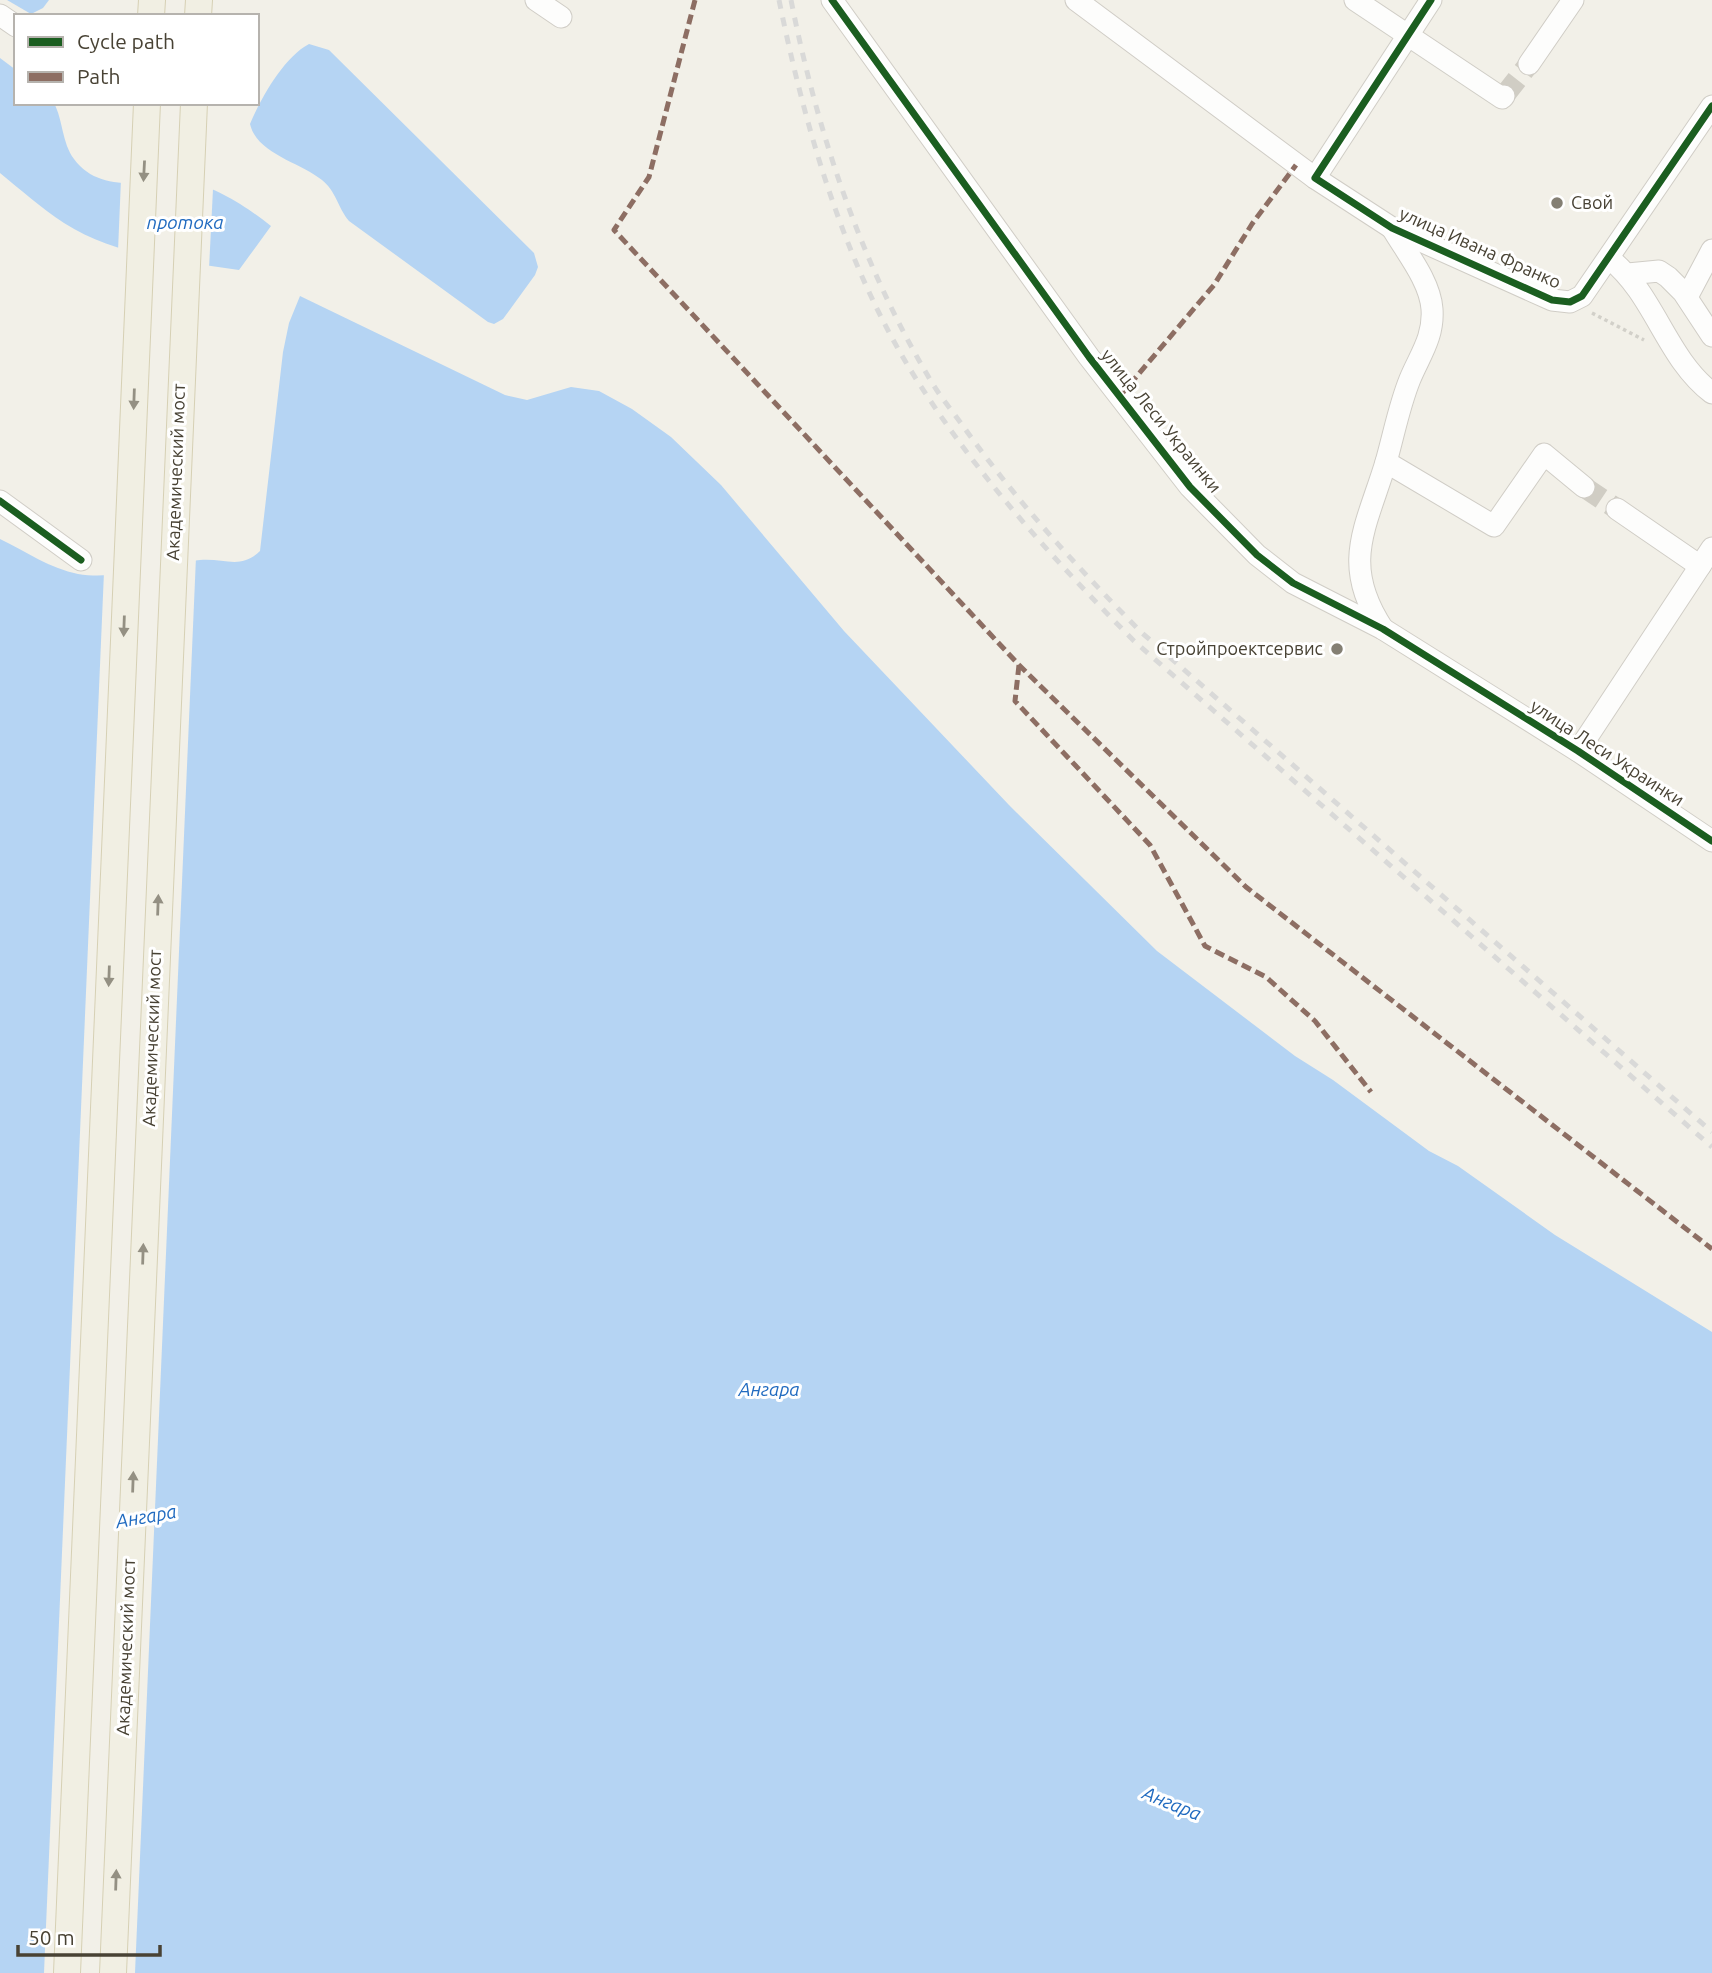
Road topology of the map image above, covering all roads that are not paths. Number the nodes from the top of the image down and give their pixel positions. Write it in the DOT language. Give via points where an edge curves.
graph roads {
  1 [pos="536,0"];
  2 [pos="832,0"];
  3 [pos="1076,0"];
  4 [pos="1355,0"];
  5 [pos="1431,0"];
  6 [pos="1573,0"];
  7 [pos="561,17"];
  8 [pos="1408,35"];
  9 [pos="1529,64"];
  10 [pos="1504,96"];
  11 [pos="147,105"];
  12 [pos="194,105"];
  13 [pos="1712,106"];
  14 [pos="1315,178"];
  15 [pos="1392,228"];
  16 [pos="1712,250"];
  17 [pos="1610,260"];
  18 [pos="1628,274"];
  19 [pos="1687,297"];
  20 [pos="1712,336"];
  21 [pos="1712,393"];
  22 [pos="1386,462"];
  23 [pos="1584,486"];
  24 [pos="0,501"];
  25 [pos="1617,509"];
  26 [pos="1712,548"];
  27 [pos="81,560"];
  28 [pos="1700,566"];
  29 [pos="1383,629"];
  30 [pos="1578,751"];
  31 [pos="1712,841"];
  32 [pos="67,1973"];
  33 [pos="113,1973"];
  1 -- 7 [label="street"];
  2 -- 29 [label="street, улица Леси Украинки" via="1001,238 1190,487 1257,555 1293,583"];
  3 -- 14 [label="street, улица Ивана Франко"];
  4 -- 8 [label="street"];
  5 -- 8 [label="street"];
  6 -- 9 [label="street"];
  8 -- 10 [label="street"];
  8 -- 14 [label="street"];
  11 -- 32 [label="main road, one-way"];
  33 -- 12 [label="main road, Академический мост, one-way"];
  13 -- 17 [label="street, улица Ивана Франко"];
  14 -- 15 [label="street, улица Ивана Франко"];
  15 -- 17 [label="street, улица Ивана Франко" via="1542,296 1570,302 1582,296"];
  15 -- 22 [label="street" via="1432,305 1433,325 1400,408"];
  16 -- 19 [label="street"];
  17 -- 18 [label="street"];
  18 -- 19 [label="street" via="1659,271"];
  18 -- 21 [label="street" via="1693,378"];
  19 -- 20 [label="street"];
  22 -- 23 [label="street" via="1493,526 1544,454"];
  22 -- 29 [label="street" via="1367,514 1358,569 1363,591"];
  24 -- 27 [label="street"];
  25 -- 28 [label="street"];
  26 -- 28 [label="street"];
  28 -- 30 [label="street"];
  29 -- 30 [label="street, улица Леси Украинки"];
  30 -- 31 [label="street, улица Леси Украинки"];
}
